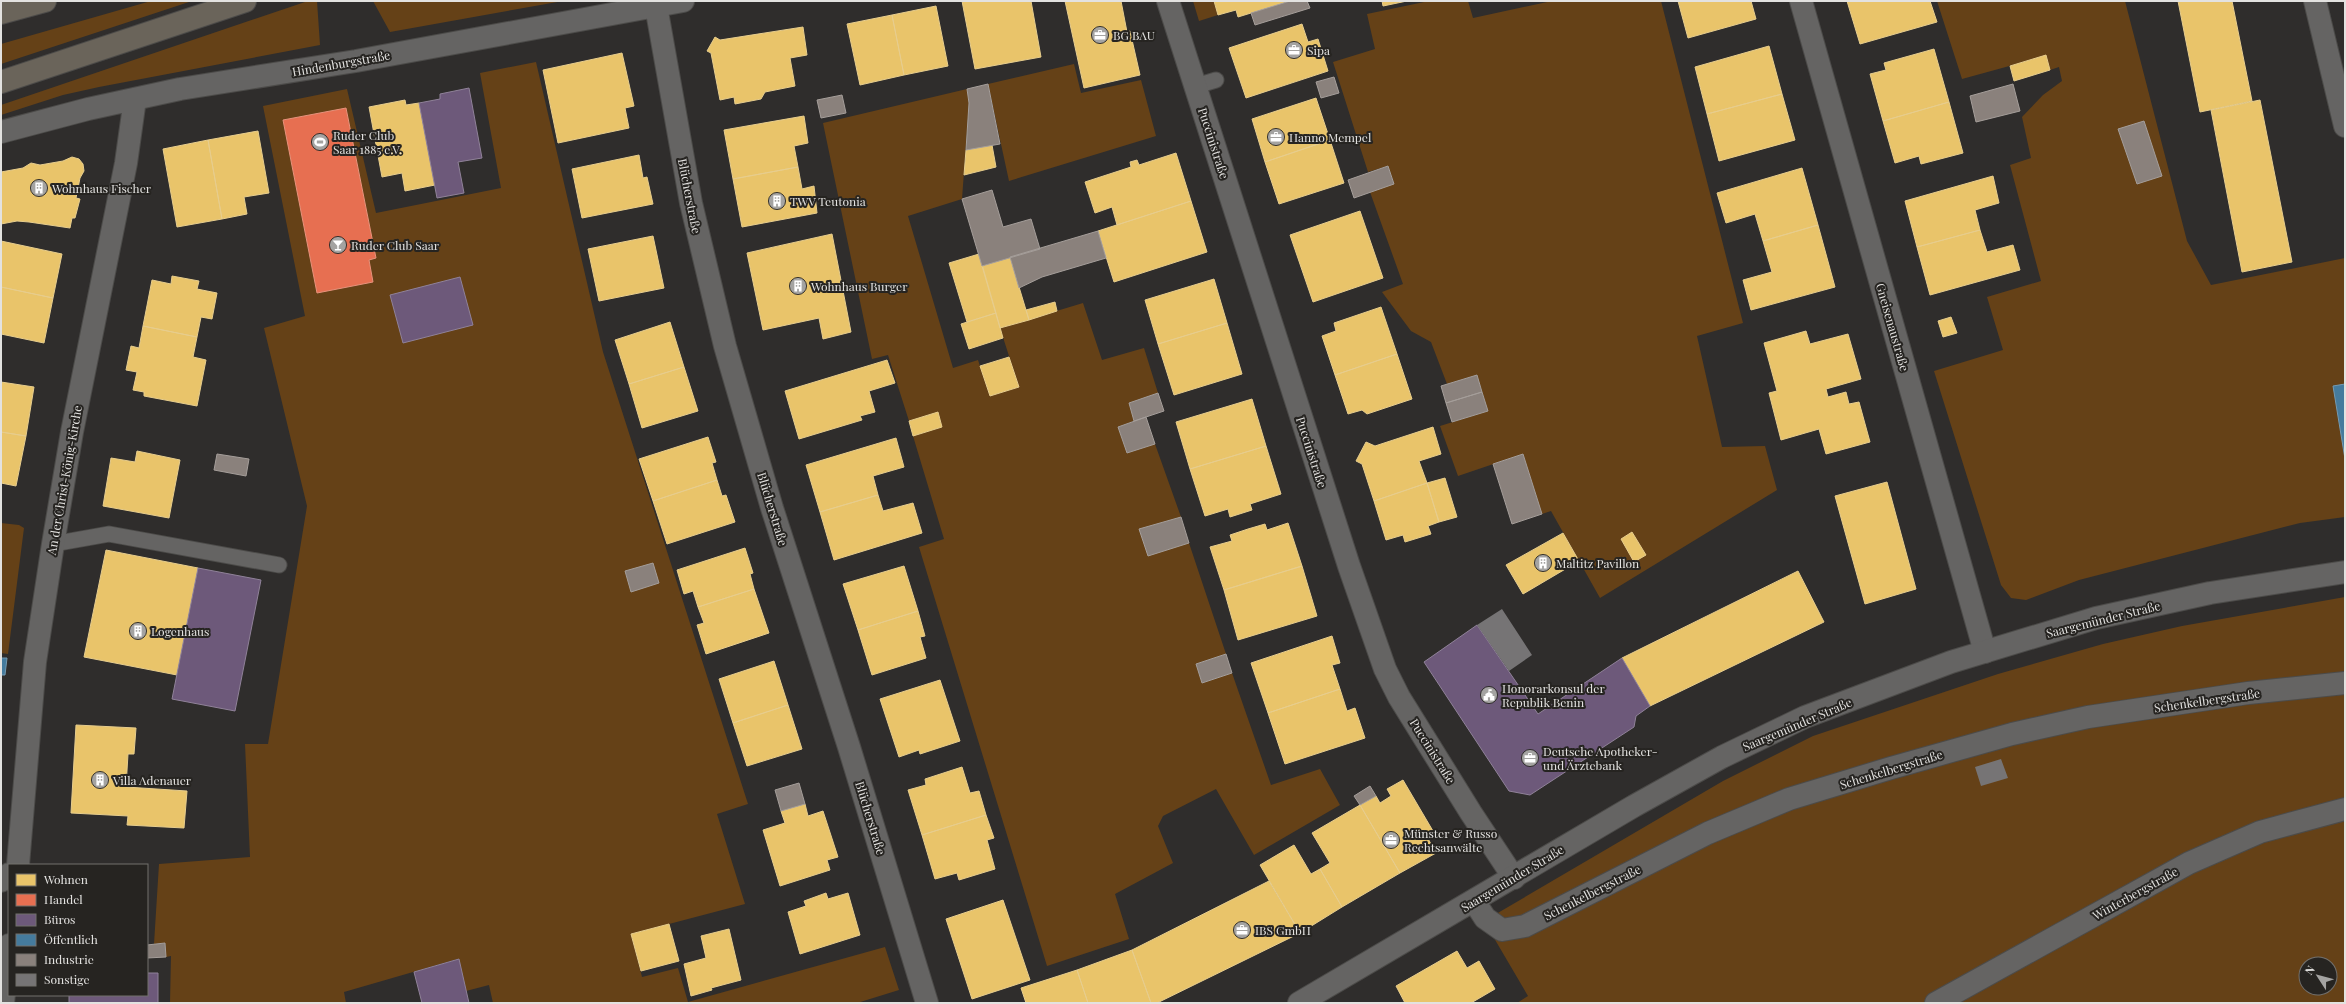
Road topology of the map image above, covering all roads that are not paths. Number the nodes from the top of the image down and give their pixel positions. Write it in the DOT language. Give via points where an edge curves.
graph roads {
  1 [pos="45,1"];
  2 [pos="245,1"];
  3 [pos="683,1"];
  4 [pos="1168,1"];
  5 [pos="1801,1"];
  6 [pos="2315,1"];
  7 [pos="656,6"];
  8 [pos="1,12"];
  9 [pos="1,82"];
  10 [pos="135,99"];
  11 [pos="2345,126"];
  12 [pos="1,132"];
  13 [pos="53,544"];
  14 [pos="279,565"];
  15 [pos="2345,572"];
  16 [pos="1985,652"];
  17 [pos="2345,683"];
  18 [pos="2345,809"];
  19 [pos="18,864"];
  20 [pos="1514,878"];
  21 [pos="1474,901"];
  22 [pos="8,955"];
  23 [pos="3,1003"];
  24 [pos="927,1003"];
  25 [pos="1299,1003"];
  26 [pos="1936,1003"];
  1 -- 8 [label="highway"];
  2 -- 9 [label="highway"];
  3 -- 7 [label="street, Hindenburgstraße"];
  4 -- 20 [label="street, Puccinistraße" via="1206,83 1349,566 1385,669 1471,813"];
  5 -- 16 [label="street, Gneisenaustraße"];
  6 -- 11 [label="street"];
  7 -- 10 [label="street, Hindenburgstraße"];
  7 -- 24 [label="street, Blücherstraße" via="691,203 724,346"];
  10 -- 12 [label="street, Hindenburgstraße"];
  10 -- 13 [label="street, An der Christ-König-Kirche" via="126,163 72,432"];
  13 -- 14 [label="lane" via="109,534"];
  13 -- 19 [label="street, An der Christ-König-Kirche" via="35,662"];
  15 -- 16 [label="street, Saargemünder Straße" via="2210,593 2096,618"];
  16 -- 20 [label="street, Saargemünder Straße" via="1951,662 1805,717 1722,757 1573,841"];
  17 -- 21 [label="street, Schenkelbergstraße" via="2248,693 2088,717 2012,734 1891,768 1789,799 1708,833 1525,926 1502,930 1485,918"];
  18 -- 26 [label="street, Winterbergstraße" via="2260,832 2189,863"];
  20 -- 21 [label="street, Saargemünder Straße"];
  21 -- 25 [label="street, Saargemünder Straße"];
  22 -- 23 [label="street"];
}
